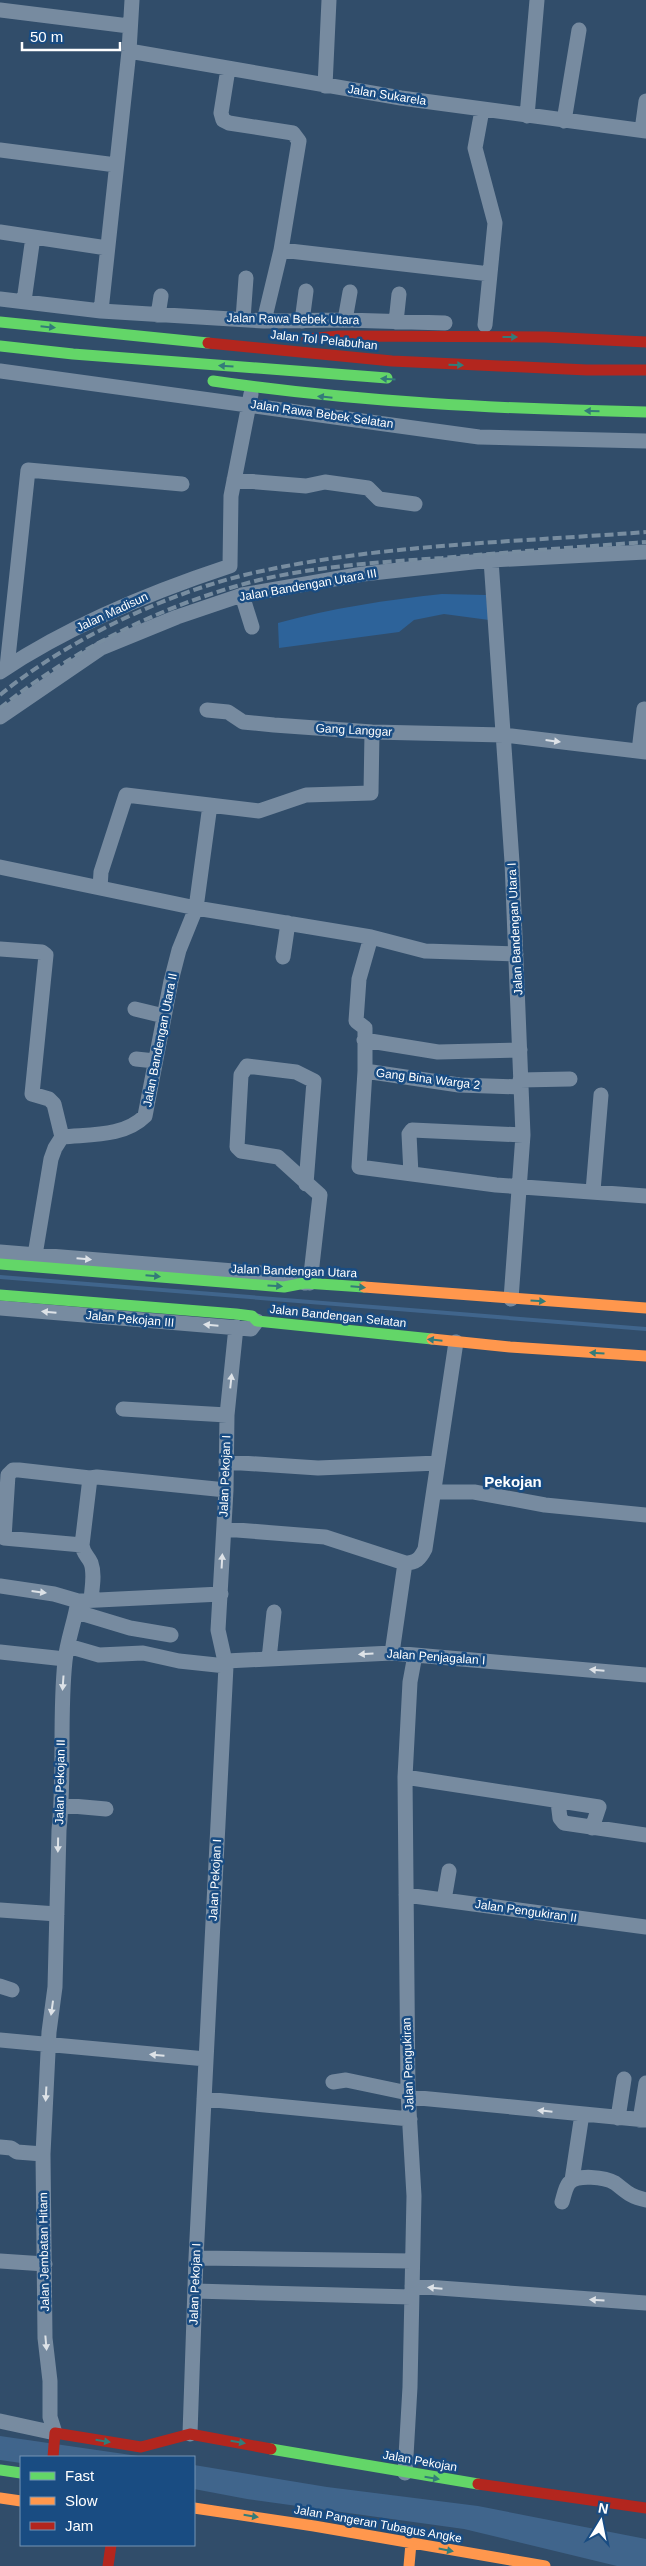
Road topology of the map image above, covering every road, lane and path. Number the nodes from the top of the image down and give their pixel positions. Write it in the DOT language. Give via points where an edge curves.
graph roads {
  1 [pos="132,0"];
  2 [pos="329,0"];
  3 [pos="536,0"];
  4 [pos="45,7"];
  5 [pos="0,10"];
  6 [pos="129,26"];
  7 [pos="579,30"];
  8 [pos="129,51"];
  9 [pos="228,69"];
  10 [pos="325,86"];
  11 [pos="646,101"];
  12 [pos="482,110"];
  13 [pos="527,116"];
  14 [pos="564,121"];
  15 [pos="644,130"];
  16 [pos="0,150"];
  17 [pos="116,165"];
  18 [pos="0,232"];
  19 [pos="33,237"];
  20 [pos="107,248"];
  21 [pos="281,250"];
  22 [pos="490,274"];
  23 [pos="246,278"];
  24 [pos="306,291"];
  25 [pos="350,292"];
  26 [pos="399,294"];
  27 [pos="161,296"];
  28 [pos="3,299"];
  29 [pos="24,301"];
  30 [pos="101,312"];
  31 [pos="158,315"];
  32 [pos="254,320"];
  33 [pos="345,320"];
  34 [pos="302,321"];
  35 [pos="0,322"];
  36 [pos="396,322"];
  37 [pos="485,325"];
  38 [pos="646,330"];
  39 [pos="646,342"];
  40 [pos="234,345"];
  41 [pos="0,346"];
  42 [pos="100,356"];
  43 [pos="0,358"];
  44 [pos="646,370"];
  45 [pos="0,371"];
  46 [pos="176,375"];
  47 [pos="204,380"];
  48 [pos="403,380"];
  49 [pos="250,404"];
  50 [pos="646,412"];
  51 [pos="646,441"];
  52 [pos="234,480"];
  53 [pos="182,484"];
  54 [pos="415,504"];
  55 [pos="646,552"];
  56 [pos="491,560"];
  57 [pos="242,595"];
  58 [pos="252,627"];
  59 [pos="4,639"];
  60 [pos="3,670"];
  61 [pos="644,709"];
  62 [pos="207,710"];
  63 [pos="0,717"];
  64 [pos="372,732"];
  65 [pos="504,735"];
  66 [pos="643,752"];
  67 [pos="210,805"];
  68 [pos="0,866"];
  69 [pos="100,888"];
  70 [pos="196,908"];
  71 [pos="288,923"];
  72 [pos="371,937"];
  73 [pos="0,949"];
  74 [pos="516,954"];
  75 [pos="283,957"];
  76 [pos="135,1009"];
  77 [pos="164,1016"];
  78 [pos="364,1040"];
  79 [pos="520,1050"];
  80 [pos="136,1058"];
  81 [pos="155,1061"];
  82 [pos="365,1071"];
  83 [pos="570,1079"];
  84 [pos="520,1084"];
  85 [pos="601,1095"];
  86 [pos="523,1135"];
  87 [pos="62,1138"];
  88 [pos="410,1174"];
  89 [pos="306,1184"];
  90 [pos="520,1185"];
  91 [pos="593,1191"];
  92 [pos="646,1196"];
  93 [pos="0,1252"];
  94 [pos="35,1255"];
  95 [pos="0,1264"];
  96 [pos="308,1283"];
  97 [pos="0,1295"];
  98 [pos="512,1299"];
  99 [pos="0,1308"];
  100 [pos="646,1308"];
  101 [pos="236,1321"];
  102 [pos="257,1321"];
  103 [pos="456,1342"];
  104 [pos="646,1356"];
  105 [pos="123,1409"];
  106 [pos="227,1415"];
  107 [pos="226,1462"];
  108 [pos="438,1463"];
  109 [pos="90,1478"];
  110 [pos="226,1490"];
  111 [pos="434,1492"];
  112 [pos="646,1514"];
  113 [pos="224,1529"];
  114 [pos="82,1546"];
  115 [pos="405,1563"];
  116 [pos="0,1586"];
  117 [pos="221,1594"];
  118 [pos="82,1604"];
  119 [pos="274,1612"];
  120 [pos="171,1635"];
  121 [pos="0,1652"];
  122 [pos="66,1653"];
  123 [pos="392,1653"];
  124 [pos="415,1655"];
  125 [pos="269,1659"];
  126 [pos="226,1663"];
  127 [pos="646,1675"];
  128 [pos="405,1776"];
  129 [pos="558,1802"];
  130 [pos="61,1805"];
  131 [pos="106,1810"];
  132 [pos="592,1828"];
  133 [pos="646,1834"];
  134 [pos="449,1871"];
  135 [pos="406,1895"];
  136 [pos="444,1900"];
  137 [pos="0,1910"];
  138 [pos="57,1914"];
  139 [pos="646,1927"];
  140 [pos="0,2040"];
  141 [pos="48,2045"];
  142 [pos="206,2059"];
  143 [pos="624,2079"];
  144 [pos="333,2082"];
  145 [pos="646,2083"];
  146 [pos="408,2095"];
  147 [pos="204,2099"];
  148 [pos="582,2114"];
  149 [pos="410,2118"];
  150 [pos="618,2118"];
  151 [pos="643,2120"];
  152 [pos="0,2147"];
  153 [pos="43,2154"];
  154 [pos="572,2180"];
  155 [pos="646,2200"];
  156 [pos="562,2202"];
  157 [pos="196,2258"];
  158 [pos="412,2261"];
  159 [pos="0,2262"];
  160 [pos="45,2264"];
  161 [pos="195,2291"];
  162 [pos="411,2292"];
  163 [pos="646,2303"];
  164 [pos="0,2421"];
  165 [pos="190,2434"];
  166 [pos="55,2435"];
  167 [pos="53,2456"];
  168 [pos="0,2470"];
  169 [pos="20,2473"];
  170 [pos="405,2473"];
  171 [pos="0,2498"];
  172 [pos="20,2500"];
  173 [pos="199,2508"];
  174 [pos="646,2508"];
  175 [pos="411,2543"];
  176 [pos="112,2546"];
  177 [pos="409,2560"];
  178 [pos="108,2566"];
  179 [pos="545,2566"];
  1 -- 6 [label="street"];
  2 -- 10 [label="street"];
  3 -- 13 [label="street"];
  4 -- 5 [label="street"];
  4 -- 6 [label="street"];
  6 -- 8 [label="street"];
  7 -- 14 [label="street"];
  8 -- 9 [label="street, Jalan Sukarela"];
  8 -- 17 [label="street"];
  9 -- 10 [label="street, Jalan Sukarela"];
  9 -- 21 [label="street" via="223,120 293,133 299,141"];
  10 -- 12 [label="street, Jalan Sukarela"];
  11 -- 15 [label="street"];
  12 -- 13 [label="street, Jalan Sukarela"];
  12 -- 22 [label="street" via="476,148 495,223"];
  13 -- 14 [label="street, Jalan Sukarela"];
  14 -- 15 [label="street, Jalan Sukarela"];
  16 -- 17 [label="street"];
  17 -- 20 [label="street"];
  18 -- 19 [label="street"];
  19 -- 20 [label="street"];
  19 -- 29 [label="street"];
  20 -- 30 [label="street"];
  21 -- 22 [label="street"];
  21 -- 32 [label="street"];
  22 -- 37 [label="street"];
  23 -- 32 [label="street"];
  24 -- 34 [label="street"];
  25 -- 33 [label="street"];
  26 -- 36 [label="street"];
  27 -- 31 [label="street"];
  28 -- 29 [label="street, Jalan Rawa Bebek Utara"];
  28 -- 43 [label="street"];
  29 -- 30 [label="street, Jalan Rawa Bebek Utara"];
  30 -- 31 [label="street, Jalan Rawa Bebek Utara"];
  31 -- 32 [label="street, Jalan Rawa Bebek Utara"];
  32 -- 34 [label="street, Jalan Rawa Bebek Utara"];
  32 -- 49 [label="street"];
  33 -- 34 [label="street, Jalan Rawa Bebek Utara"];
  33 -- 36 [label="street, Jalan Rawa Bebek Utara"];
  35 -- 40 [label="main road, Jalan Tol Pelabuhan, one-way"];
  36 -- 37 [label="street, Jalan Rawa Bebek Utara"];
  37 -- 38 [label="street, Jalan Rawa Bebek Utara"];
  40 -- 39 [label="main road, one-way" via="339,336 544,337"];
  40 -- 44 [label="main road, Jalan Tol Pelabuhan, one-way" via="439,364"];
  41 -- 42 [label="main road"];
  42 -- 46 [label="main road"];
  48 -- 42 [label="main road, one-way"];
  45 -- 49 [label="street, Jalan Rawa Bebek Selatan"];
  50 -- 47 [label="main road, one-way" via="345,399"];
  49 -- 51 [label="street, Jalan Rawa Bebek Selatan" via="479,437"];
  49 -- 52 [label="street"];
  52 -- 54 [label="street" via="306,486 325,482 368,488 379,499"];
  52 -- 60 [label="street, Jalan Madisun" via="230,566 147,596 85,624"];
  53 -- 59 [label="street" via="28,470"];
  55 -- 56 [label="street, Jalan Bandengan Utara III"];
  56 -- 57 [label="street, Jalan Bandengan Utara III" via="363,574"];
  56 -- 65 [label="street, Jalan Bandengan Utara I"];
  57 -- 58 [label="street"];
  57 -- 63 [label="street, Jalan Bandengan Utara III" via="100,648"];
  59 -- 60 [label="street"];
  61 -- 66 [label="street"];
  62 -- 64 [label="street, Gang Langgar" via="228,712 243,722"];
  64 -- 65 [label="street, Gang Langgar"];
  64 -- 67 [label="street" via="370,793 306,794 260,811"];
  65 -- 66 [label="street, Gang Langgar, one-way"];
  65 -- 74 [label="street, Jalan Bandengan Utara I"];
  67 -- 69 [label="street" via="126,795 101,872"];
  67 -- 70 [label="street, Jalan Bandengan Utara II"];
  68 -- 69 [label="street"];
  69 -- 70 [label="street"];
  70 -- 71 [label="street"];
  70 -- 77 [label="street, Jalan Bandengan Utara II" via="179,950"];
  71 -- 72 [label="street"];
  71 -- 75 [label="street"];
  72 -- 74 [label="street" via="425,951"];
  72 -- 78 [label="street" via="360,979 356,1022 364,1027"];
  73 -- 87 [label="street" via="46,955 32,1094 54,1104"];
  74 -- 79 [label="street, Jalan Bandengan Utara I"];
  76 -- 77 [label="street"];
  77 -- 81 [label="street, Jalan Bandengan Utara II"];
  78 -- 79 [label="street" via="438,1052"];
  78 -- 82 [label="street"];
  79 -- 84 [label="street, Jalan Bandengan Utara I"];
  80 -- 81 [label="street"];
  81 -- 87 [label="street, Jalan Bandengan Utara II" via="145,1116 136,1125 121,1131"];
  82 -- 84 [label="street, Gang Bina Warga 2" via="459,1085"];
  82 -- 88 [label="street, Gang Bina Warga 2" via="359,1167"];
  83 -- 84 [label="street, Gang Bina Warga 2"];
  84 -- 86 [label="street, Jalan Bandengan Utara I"];
  85 -- 91 [label="street"];
  86 -- 88 [label="street" via="412,1130 409,1134"];
  86 -- 90 [label="street, Jalan Bandengan Utara I"];
  87 -- 94 [label="street" via="51,1159"];
  88 -- 90 [label="street"];
  89 -- 89 [label="street" via="278,1157 241,1151 237,1147 241,1075 247,1066 296,1072 314,1081"];
  89 -- 96 [label="street" via="320,1196"];
  90 -- 91 [label="street"];
  90 -- 98 [label="street, Jalan Bandengan Utara I"];
  91 -- 92 [label="street"];
  93 -- 94 [label="street"];
  94 -- 96 [label="street, one-way" via="285,1275"];
  95 -- 96 [label="main road, Jalan Bandengan Utara, one-way" via="284,1287"];
  96 -- 98 [label="main road, Jalan Bandengan Utara, one-way"];
  97 -- 101 [label="main road"];
  98 -- 100 [label="main road, Jalan Bandengan Utara, one-way"];
  101 -- 99 [label="street, Jalan Pekojan III, one-way"];
  101 -- 102 [label="street, Jalan Pekojan III" via="251,1329"];
  106 -- 101 [label="street, Jalan Pekojan I, one-way"];
  103 -- 102 [label="main road, Jalan Bandengan Selatan, one-way"];
  104 -- 103 [label="main road, Jalan Bandengan Selatan, one-way"];
  103 -- 108 [label="street"];
  105 -- 106 [label="street"];
  106 -- 107 [label="street, Jalan Pekojan I"];
  107 -- 108 [label="street" via="318,1468"];
  107 -- 110 [label="street, Jalan Pekojan I"];
  108 -- 111 [label="street"];
  109 -- 110 [label="street"];
  109 -- 114 [label="street"];
  109 -- 114 [label="street" via="19,1470 10,1473 8,1479 4,1538"];
  110 -- 113 [label="street, Jalan Pekojan I"];
  111 -- 112 [label="street" via="474,1492 545,1505"];
  111 -- 115 [label="street" via="425,1549 420,1558"];
  113 -- 115 [label="street" via="326,1537"];
  117 -- 113 [label="street, Jalan Pekojan I, one-way"];
  114 -- 118 [label="street, Jalan Pekojan II" via="93,1570"];
  115 -- 123 [label="street"];
  116 -- 118 [label="street, one-way" via="54,1594"];
  117 -- 118 [label="street"];
  117 -- 126 [label="street, Jalan Pekojan I" via="218,1630"];
  118 -- 120 [label="street" via="130,1628"];
  118 -- 122 [label="street, Jalan Pekojan II"];
  119 -- 125 [label="street"];
  121 -- 122 [label="street, Jalan Penjagalan I"];
  122 -- 126 [label="street, Jalan Penjagalan I" via="143,1653 179,1661"];
  122 -- 130 [label="street, Jalan Pekojan II, one-way" via="60,1728"];
  123 -- 124 [label="street, Jalan Penjagalan I"];
  123 -- 125 [label="street, Jalan Penjagalan I, one-way"];
  127 -- 124 [label="street, Jalan Penjagalan I, one-way"];
  124 -- 128 [label="street, Jalan Pengukiran" via="410,1682"];
  125 -- 126 [label="street, Jalan Penjagalan I"];
  126 -- 142 [label="street, Jalan Pekojan I"];
  128 -- 129 [label="street"];
  128 -- 135 [label="street, Jalan Pengukiran"];
  129 -- 132 [label="street" via="561,1821"];
  129 -- 132 [label="street" via="599,1807"];
  130 -- 131 [label="street"];
  130 -- 138 [label="street, Jalan Pekojan II, one-way"];
  132 -- 133 [label="street"];
  134 -- 136 [label="street"];
  135 -- 136 [label="street, Jalan Pengukiran II"];
  135 -- 146 [label="street, Jalan Pengukiran"];
  136 -- 139 [label="street, Jalan Pengukiran II"];
  137 -- 138 [label="street"];
  138 -- 141 [label="street, Jalan Pekojan II, one-way" via="55,1987"];
  140 -- 141 [label="street"];
  142 -- 141 [label="street, one-way"];
  141 -- 153 [label="street, Jalan Jembatan Hitam, one-way"];
  142 -- 147 [label="street, Jalan Pekojan I"];
  143 -- 150 [label="street"];
  144 -- 146 [label="street" via="346,2080"];
  145 -- 151 [label="street"];
  148 -- 146 [label="street, one-way"];
  146 -- 149 [label="street, Jalan Pengukiran"];
  147 -- 149 [label="street"];
  147 -- 157 [label="street, Jalan Pekojan I"];
  148 -- 150 [label="street"];
  148 -- 154 [label="street"];
  149 -- 158 [label="street, Jalan Pengukiran" via="414,2196"];
  150 -- 151 [label="street"];
  152 -- 153 [label="street"];
  153 -- 160 [label="street, Jalan Jembatan Hitam"];
  154 -- 155 [label="street" via="586,2177 610,2181 629,2194"];
  154 -- 156 [label="street"];
  157 -- 158 [label="street"];
  157 -- 161 [label="street, Jalan Pekojan I"];
  158 -- 162 [label="street, Jalan Pengukiran"];
  159 -- 160 [label="street"];
  160 -- 166 [label="street, Jalan Jembatan Hitam, one-way" via="45,2338 50,2417"];
  161 -- 162 [label="street"];
  161 -- 165 [label="street, Jalan Pekojan I"];
  163 -- 162 [label="street, one-way"];
  162 -- 170 [label="street, Jalan Pengukiran"];
  164 -- 166 [label="street"];
  166 -- 165 [label="main road, one-way" via="141,2447"];
  165 -- 170 [label="main road, Jalan Pekojan, one-way"];
  166 -- 167 [label="main road, Jalan Jembatan Hitam"];
  168 -- 169 [label="main road"];
  170 -- 174 [label="main road, Jalan Pekojan, one-way"];
  171 -- 172 [label="main road"];
  173 -- 175 [label="main road, Jalan Pangeran Tubagus Angke, one-way"];
  175 -- 177 [label="main road"];
  175 -- 179 [label="main road, Jalan Pangeran Tubagus Angke, one-way"];
  176 -- 178 [label="main road"];
}
